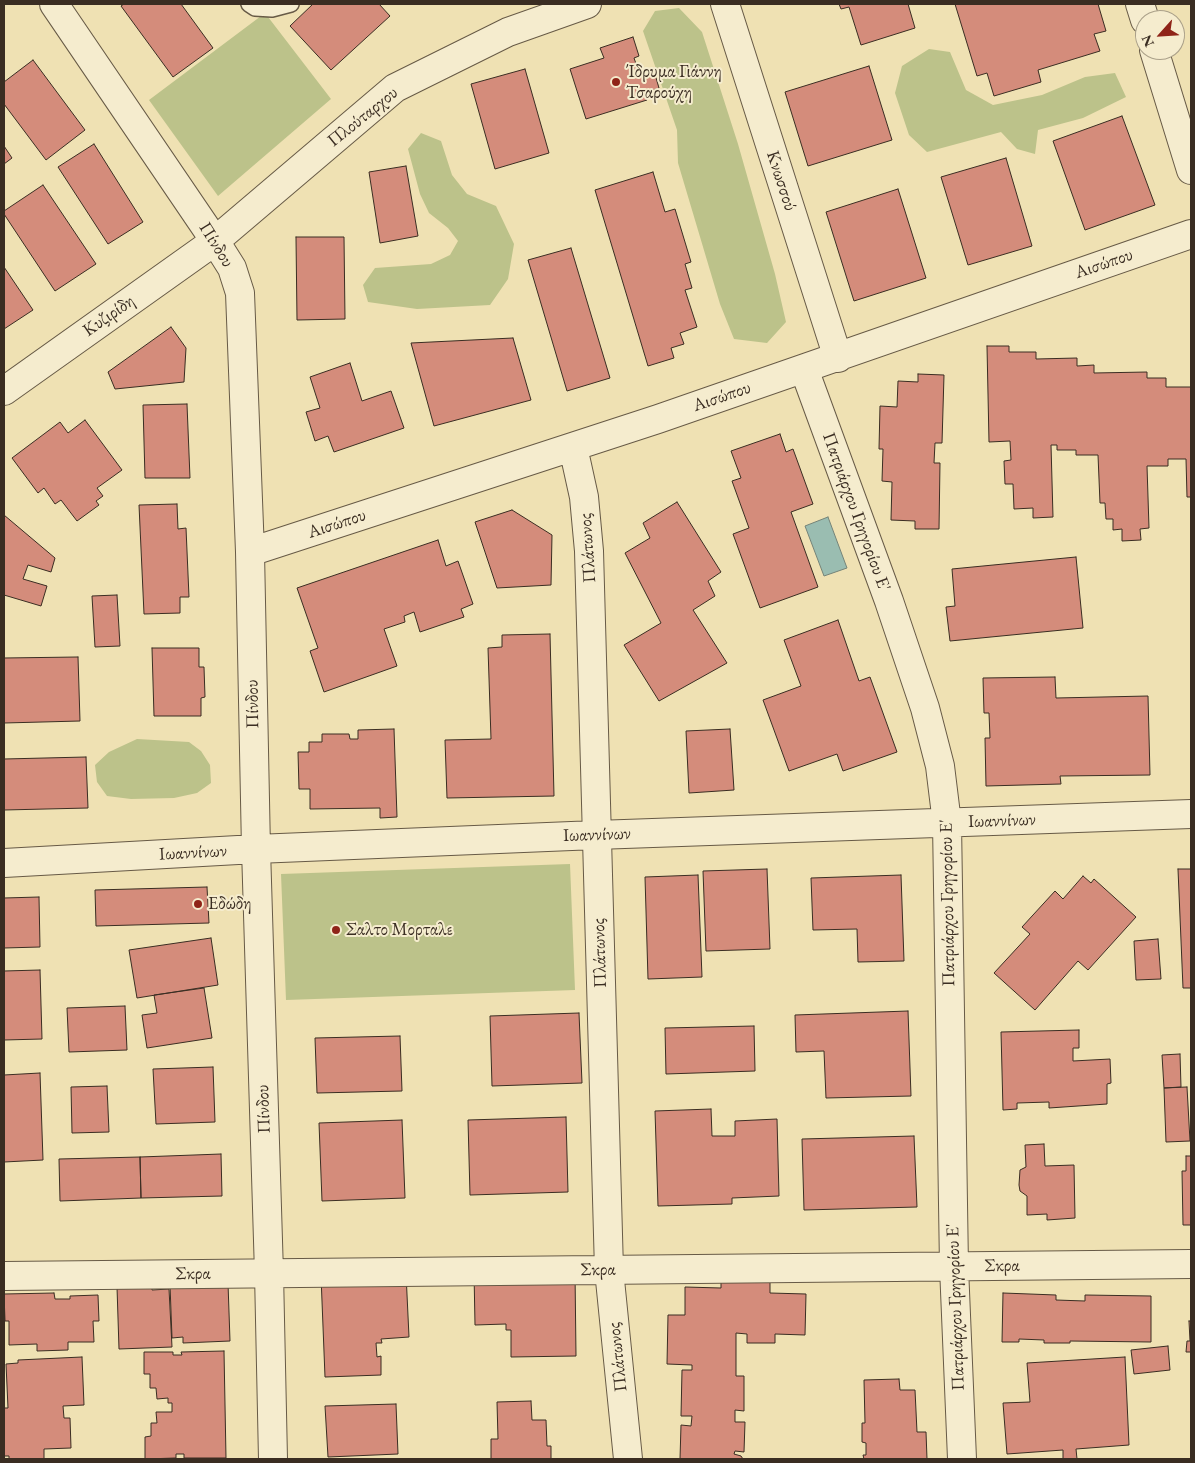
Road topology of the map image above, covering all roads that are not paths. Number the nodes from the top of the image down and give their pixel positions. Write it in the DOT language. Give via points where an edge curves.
graph roads {
  1 [pos="54,4"];
  2 [pos="249,4"];
  3 [pos="291,4"];
  4 [pos="587,4"];
  5 [pos="725,4"];
  6 [pos="1157,60"];
  7 [pos="1191,170"];
  8 [pos="1191,234"];
  9 [pos="215,241"];
  10 [pos="838,358"];
  11 [pos="804,369"];
  12 [pos="4,391"];
  13 [pos="574,447"];
  14 [pos="250,552"];
  15 [pos="1191,814"];
  16 [pos="947,823"];
  17 [pos="596,835"];
  18 [pos="256,850"];
  19 [pos="4,863"];
  20 [pos="1191,1264"];
  21 [pos="954,1267"];
  22 [pos="609,1270"];
  23 [pos="270,1274"];
  24 [pos="4,1276"];
  25 [pos="273,1459"];
  26 [pos="628,1459"];
  27 [pos="962,1459"];
  1 -- 9 [label="street, Πίνδου"];
  2 -- 3 [label="lane" via="255,8 272,9"];
  4 -- 9 [label="street, Πλούταρχου" via="508,32 394,88"];
  5 -- 10 [label="street, Κνωσσού"];
  6 -- 7 [label="street"];
  8 -- 10 [label="street, Αισώπου"];
  9 -- 12 [label="street, Κυζιρίδη"];
  9 -- 14 [label="street, Πίνδου" via="232,268 240,293"];
  10 -- 11 [label="street, Αισώπου"];
  11 -- 13 [label="street, Αισώπου"];
  11 -- 16 [label="street, Πατριάρχου Γρηγορίου Ε'" via="925,708 940,766"];
  13 -- 14 [label="street, Αισώπου"];
  13 -- 17 [label="street, Πλάτωνος" via="589,536"];
  14 -- 18 [label="street, Πίνδου"];
  15 -- 16 [label="street, Ιωαννίνων"];
  16 -- 17 [label="street, Ιωαννίνων"];
  16 -- 21 [label="street, Πατριάρχου Γρηγορίου Ε'"];
  17 -- 18 [label="street, Ιωαννίνων"];
  17 -- 22 [label="street, Πλάτωνος"];
  18 -- 19 [label="street, Ιωαννίνων"];
  18 -- 23 [label="street, Πίνδου"];
  20 -- 21 [label="street, Σκρα"];
  21 -- 22 [label="street, Σκρα"];
  21 -- 27 [label="street, Πατριάρχου Γρηγορίου Ε'"];
  22 -- 23 [label="street, Σκρα"];
  22 -- 26 [label="street, Πλάτωνος"];
  23 -- 24 [label="street, Σκρα"];
  23 -- 25 [label="street, Πίνδου"];
}
